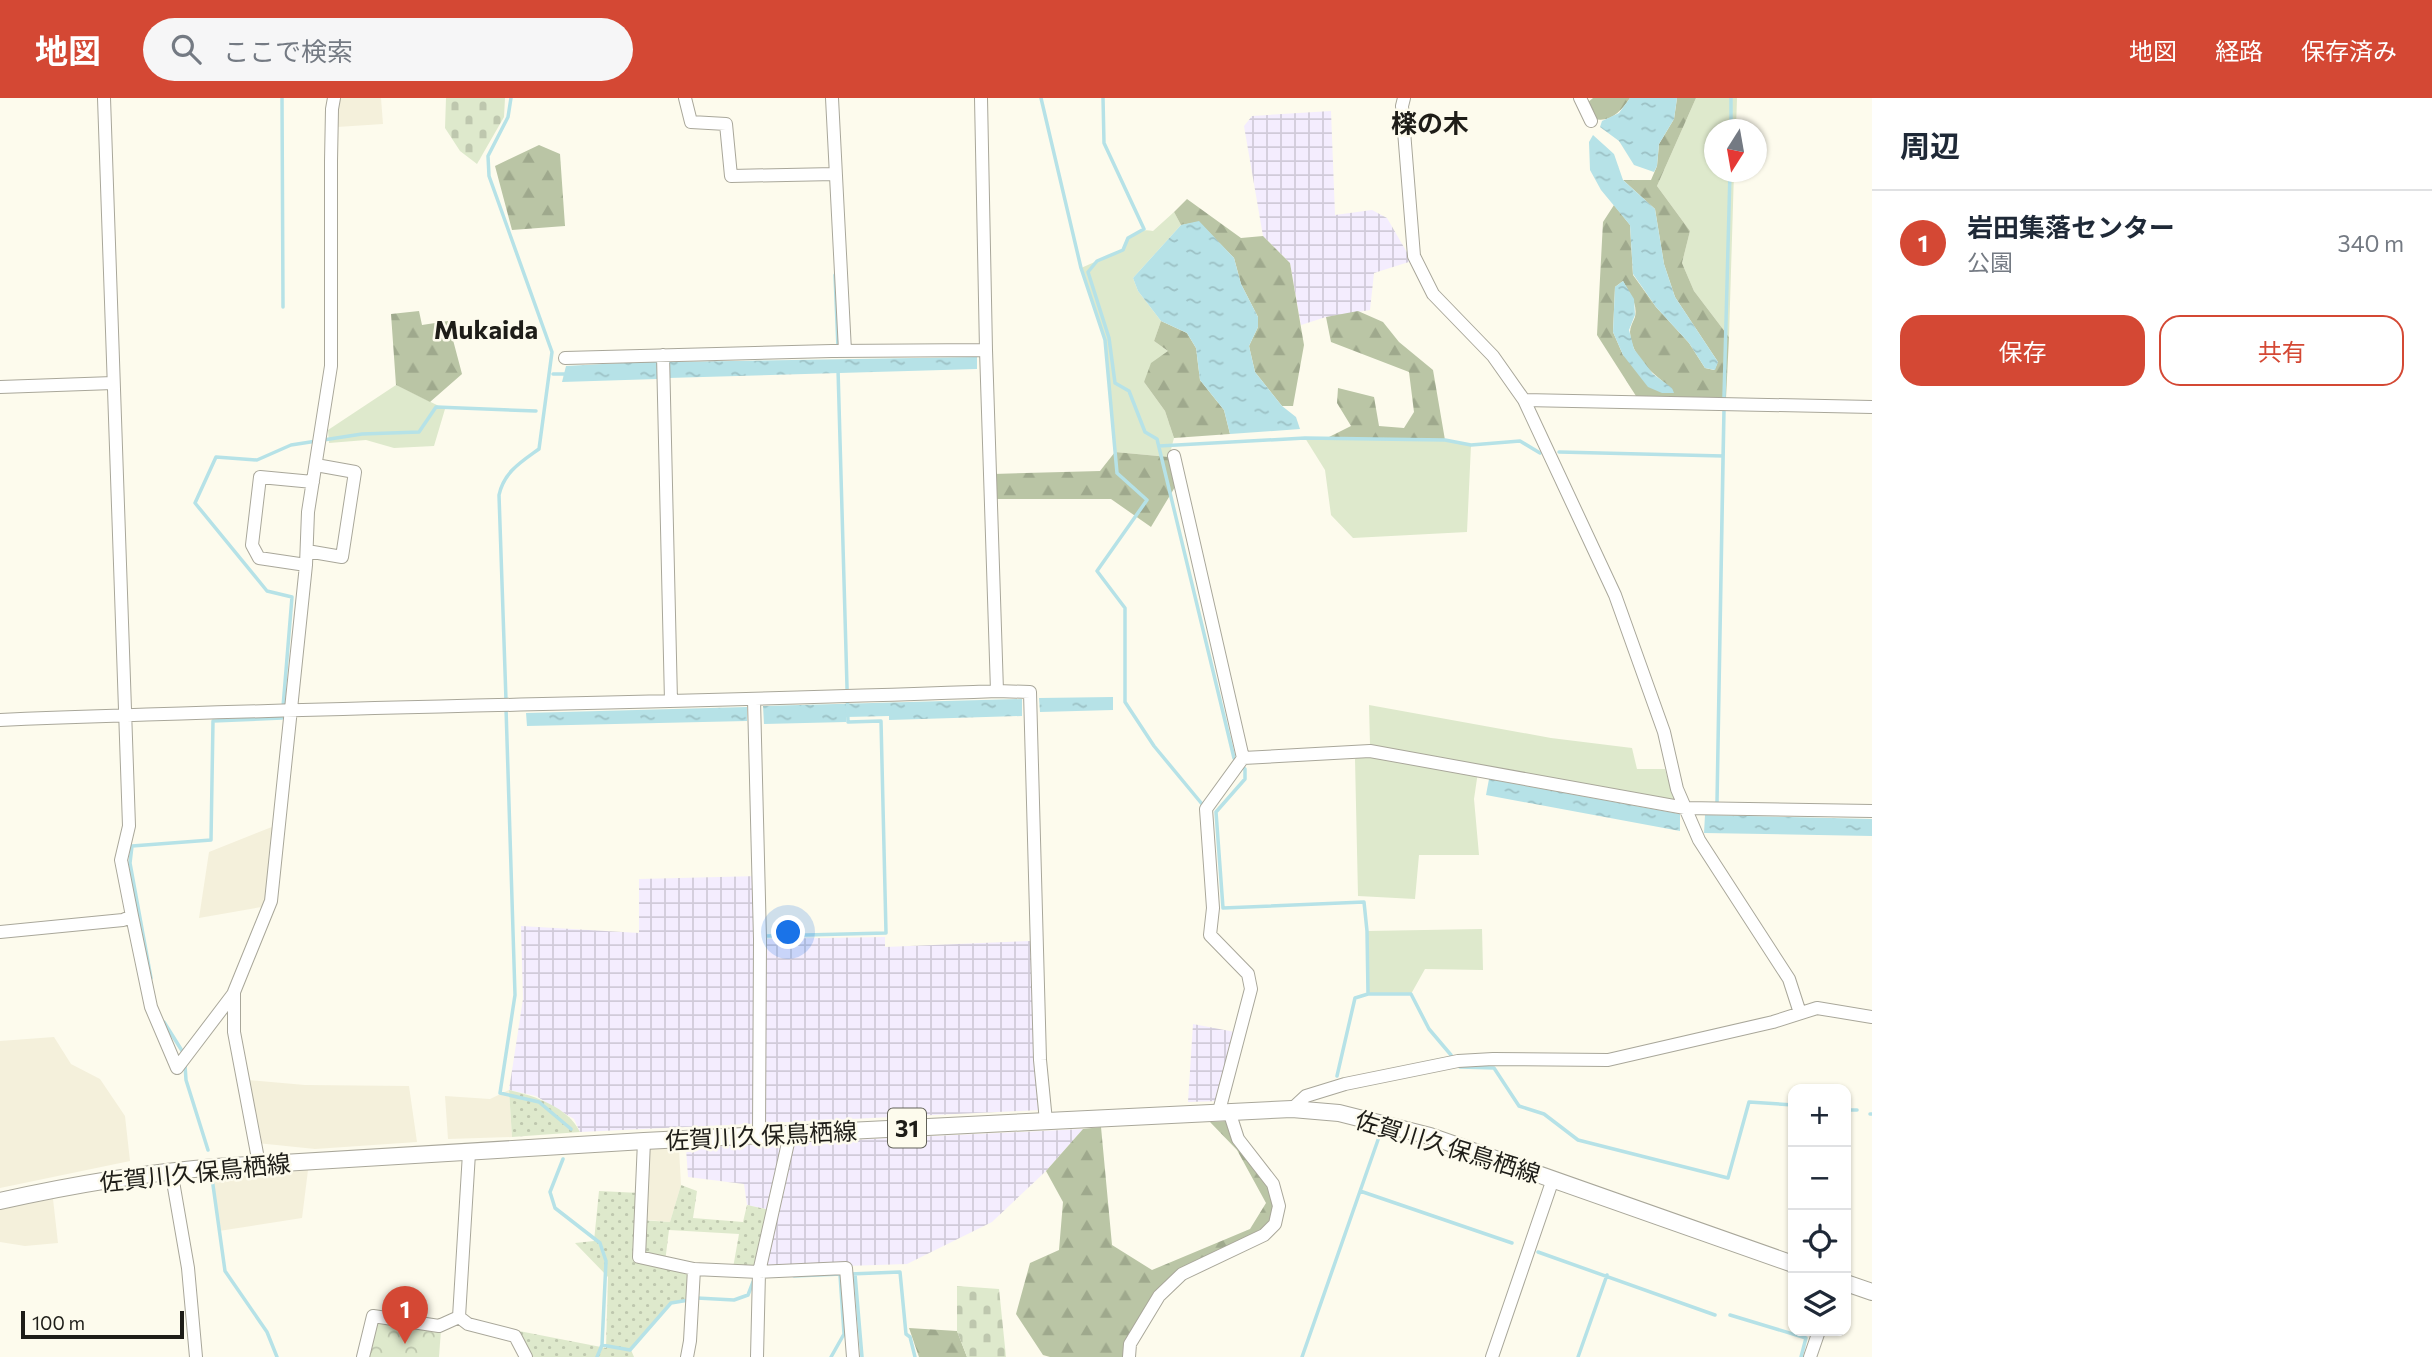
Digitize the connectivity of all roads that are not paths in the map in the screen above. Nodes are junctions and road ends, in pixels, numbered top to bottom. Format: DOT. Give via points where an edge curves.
graph roads {
  1 [pos="104,98"];
  2 [pos="334,98"];
  3 [pos="685,98"];
  4 [pos="832,98"];
  5 [pos="981,98"];
  6 [pos="1404,98"];
  7 [pos="1580,98"];
  8 [pos="1591,121"];
  9 [pos="829,174"];
  10 [pos="986,350"];
  11 [pos="839,351"];
  12 [pos="663,355"];
  13 [pos="565,358"];
  14 [pos="113,383"];
  15 [pos="0,387"];
  16 [pos="1524,400"];
  17 [pos="1872,407"];
  18 [pos="1174,456"];
  19 [pos="316,465"];
  20 [pos="313,482"];
  21 [pos="307,551"];
  22 [pos="306,565"];
  23 [pos="997,691"];
  24 [pos="754,700"];
  25 [pos="671,701"];
  26 [pos="284,710"];
  27 [pos="126,715"];
  28 [pos="0,720"];
  29 [pos="1240,763"];
  30 [pos="1872,811"];
  31 [pos="1689,818"];
  32 [pos="132,915"];
  33 [pos="0,932"];
  34 [pos="234,992"];
  35 [pos="1800,1013"];
  36 [pos="1872,1017"];
  37 [pos="1292,1109"];
  38 [pos="1224,1111"];
  39 [pos="1046,1121"];
  40 [pos="790,1133"];
  41 [pos="759,1135"];
  42 [pos="644,1141"];
  43 [pos="469,1153"];
  44 [pos="259,1164"];
  45 [pos="171,1170"];
  46 [pos="1553,1179"];
  47 [pos="0,1201"];
  48 [pos="1788,1262"];
  49 [pos="694,1269"];
  50 [pos="764,1272"];
  51 [pos="1851,1285"];
  52 [pos="1872,1292"];
  53 [pos="459,1317"];
  54 [pos="1817,1336"];
  55 [pos="197,1357"];
  56 [pos="363,1357"];
  57 [pos="526,1357"];
  58 [pos="687,1357"];
  59 [pos="757,1357"];
  60 [pos="853,1357"];
  61 [pos="1129,1357"];
  62 [pos="1492,1357"];
  63 [pos="1810,1357"];
  1 -- 14 [label="street"];
  2 -- 19 [label="street" via="331,366"];
  3 -- 9 [label="street" via="691,122 726,124 731,176"];
  4 -- 9 [label="street"];
  5 -- 10 [label="street"];
  6 -- 16 [label="street" via="1414,256 1433,294 1493,356"];
  7 -- 8 [label="street"];
  9 -- 11 [label="street"];
  10 -- 11 [label="street"];
  10 -- 23 [label="street"];
  11 -- 12 [label="street"];
  12 -- 13 [label="street"];
  12 -- 25 [label="street"];
  14 -- 15 [label="street"];
  14 -- 27 [label="street"];
  16 -- 17 [label="street"];
  16 -- 31 [label="street" via="1615,595"];
  18 -- 29 [label="street"];
  19 -- 20 [label="street"];
  19 -- 21 [label="street" via="355,471 342,557"];
  20 -- 21 [label="street"];
  20 -- 22 [label="street" via="260,477 252,545 259,558"];
  21 -- 22 [label="street"];
  22 -- 26 [label="street"];
  23 -- 24 [label="street"];
  23 -- 39 [label="street" via="1030,692 1040,1060"];
  24 -- 25 [label="street"];
  24 -- 41 [label="street"];
  25 -- 26 [label="street"];
  26 -- 27 [label="street"];
  26 -- 34 [label="street" via="271,901"];
  27 -- 28 [label="street"];
  27 -- 32 [label="street" via="129,827 121,860"];
  29 -- 31 [label="street" via="1370,751"];
  29 -- 38 [label="street" via="1206,809 1213,908 1210,935 1248,974 1251,989"];
  30 -- 31 [label="street"];
  31 -- 35 [label="street" via="1789,979"];
  32 -- 33 [label="street" via="124,920"];
  32 -- 34 [label="street" via="150,1007 177,1068"];
  34 -- 44 [label="street" via="234,1032"];
  35 -- 36 [label="street" via="1817,1008"];
  35 -- 37 [label="street" via="1608,1060 1458,1061 1345,1084 1306,1096"];
  37 -- 38 [label="main road, 佐賀川久保鳥栖線 / 31"];
  37 -- 46 [label="main road, 佐賀川久保鳥栖線 / 31" via="1339,1113 1419,1132"];
  38 -- 39 [label="main road, 佐賀川久保鳥栖線 / 31"];
  38 -- 61 [label="street" via="1238,1139 1273,1184 1279,1206 1276,1224 1264,1235 1182,1275 1159,1296 1130,1344"];
  39 -- 40 [label="main road, 佐賀川久保鳥栖線 / 31"];
  40 -- 41 [label="main road, 佐賀川久保鳥栖線 / 31"];
  40 -- 50 [label="street"];
  41 -- 42 [label="main road, 佐賀川久保鳥栖線 / 31"];
  42 -- 43 [label="main road, 佐賀川久保鳥栖線 / 31"];
  42 -- 49 [label="street" via="639,1257"];
  43 -- 44 [label="main road, 佐賀川久保鳥栖線 / 31"];
  43 -- 53 [label="street"];
  44 -- 45 [label="main road, 佐賀川久保鳥栖線 / 31"];
  45 -- 47 [label="main road, 佐賀川久保鳥栖線 / 31"];
  45 -- 55 [label="street"];
  46 -- 48 [label="main road, 佐賀川久保鳥栖線 / 31"];
  46 -- 62 [label="street"];
  49 -- 50 [label="street"];
  49 -- 58 [label="street"];
  50 -- 59 [label="street"];
  50 -- 60 [label="street" via="846,1273"];
  51 -- 52 [label="main road"];
  53 -- 56 [label="street" via="439,1326 373,1315"];
  53 -- 57 [label="street" via="468,1324 515,1336"];
  54 -- 63 [label="street"];
}
